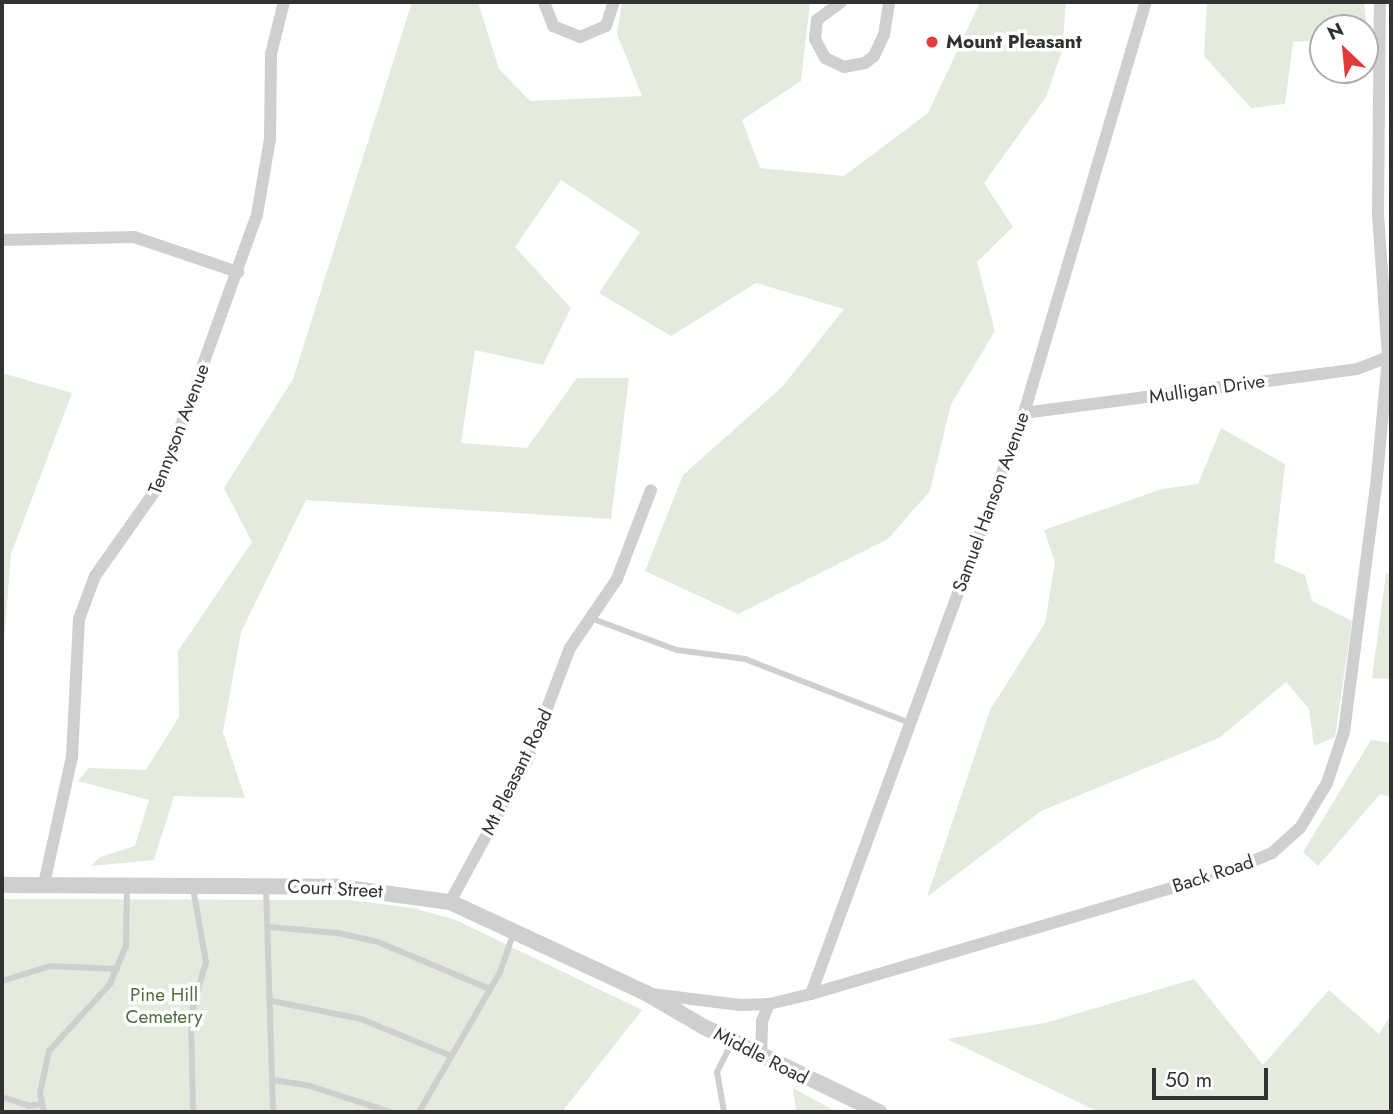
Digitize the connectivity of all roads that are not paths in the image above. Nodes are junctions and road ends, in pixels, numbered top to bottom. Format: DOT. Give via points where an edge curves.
graph roads {
  1 [pos="284,2"];
  2 [pos="544,2"];
  3 [pos="614,2"];
  4 [pos="841,2"];
  5 [pos="889,2"];
  6 [pos="1146,2"];
  7 [pos="1380,2"];
  8 [pos="2,240"];
  9 [pos="238,272"];
  10 [pos="1389,356"];
  11 [pos="1024,413"];
  12 [pos="651,490"];
  13 [pos="593,619"];
  14 [pos="910,723"];
  15 [pos="44,884"];
  16 [pos="2,885"];
  17 [pos="128,886"];
  18 [pos="193,886"];
  19 [pos="266,887"];
  20 [pos="450,902"];
  21 [pos="269,927"];
  22 [pos="514,931"];
  23 [pos="117,970"];
  24 [pos="2,981"];
  25 [pos="490,989"];
  26 [pos="646,993"];
  27 [pos="811,995"];
  28 [pos="272,1001"];
  29 [pos="769,1004"];
  30 [pos="733,1041"];
  31 [pos="452,1056"];
  32 [pos="761,1056"];
  33 [pos="273,1080"];
  34 [pos="2,1097"];
  35 [pos="42,1104"];
  36 [pos="44,1112"];
  37 [pos="193,1112"];
  38 [pos="273,1112"];
  39 [pos="390,1112"];
  40 [pos="419,1112"];
  41 [pos="724,1112"];
  42 [pos="879,1112"];
  1 -- 9 [label="street, Tennyson Avenue" via="271,54 268,163"];
  2 -- 3 [label="street" via="554,26 580,37 606,26"];
  4 -- 5 [label="street" via="817,20 815,39 825,58 844,67 865,63 874,55 884,35"];
  6 -- 11 [label="street, Samuel Hanson Avenue"];
  7 -- 10 [label="street, Back Road" via="1378,215"];
  8 -- 9 [label="street" via="134,237"];
  9 -- 15 [label="street, Tennyson Avenue" via="160,484 95,576 79,619 72,757"];
  10 -- 11 [label="street, Mulligan Drive" via="1357,369"];
  10 -- 27 [label="street, Back Road" via="1344,732 1327,783 1300,828 1272,853 1229,871"];
  11 -- 14 [label="street, Samuel Hanson Avenue"];
  12 -- 13 [label="street, Mt Pleasant Road" via="617,579"];
  13 -- 14 [label="lane" via="677,650 745,659"];
  13 -- 20 [label="street, Mt Pleasant Road" via="570,648 527,761"];
  14 -- 27 [label="street, Samuel Hanson Avenue"];
  15 -- 16 [label="street, Court Street"];
  15 -- 17 [label="street, Court Street"];
  17 -- 18 [label="street, Court Street"];
  17 -- 23 [label="lane" via="126,946"];
  18 -- 19 [label="street, Court Street"];
  18 -- 37 [label="lane" via="206,962 191,1014"];
  19 -- 20 [label="street, Court Street" via="378,890"];
  19 -- 21 [label="lane"];
  20 -- 22 [label="street, Court Street"];
  21 -- 25 [label="lane" via="379,942"];
  21 -- 28 [label="lane"];
  22 -- 25 [label="lane"];
  22 -- 26 [label="street, Court Street"];
  23 -- 24 [label="lane" via="50,966"];
  23 -- 35 [label="lane" via="101,996 49,1051"];
  25 -- 31 [label="lane"];
  26 -- 29 [label="street, Back Road"];
  26 -- 30 [label="street, Middle Road"];
  27 -- 29 [label="street, Back Road"];
  28 -- 31 [label="lane" via="361,1018"];
  28 -- 33 [label="lane"];
  29 -- 32 [label="street" via="762,1021"];
  30 -- 32 [label="street, Middle Road"];
  30 -- 41 [label="lane" via="717,1072"];
  31 -- 40 [label="lane"];
  32 -- 42 [label="street, Middle Road"];
  33 -- 38 [label="lane"];
  33 -- 39 [label="lane" via="310,1086"];
  34 -- 35 [label="lane" via="29,1106"];
  35 -- 36 [label="lane"];
}
